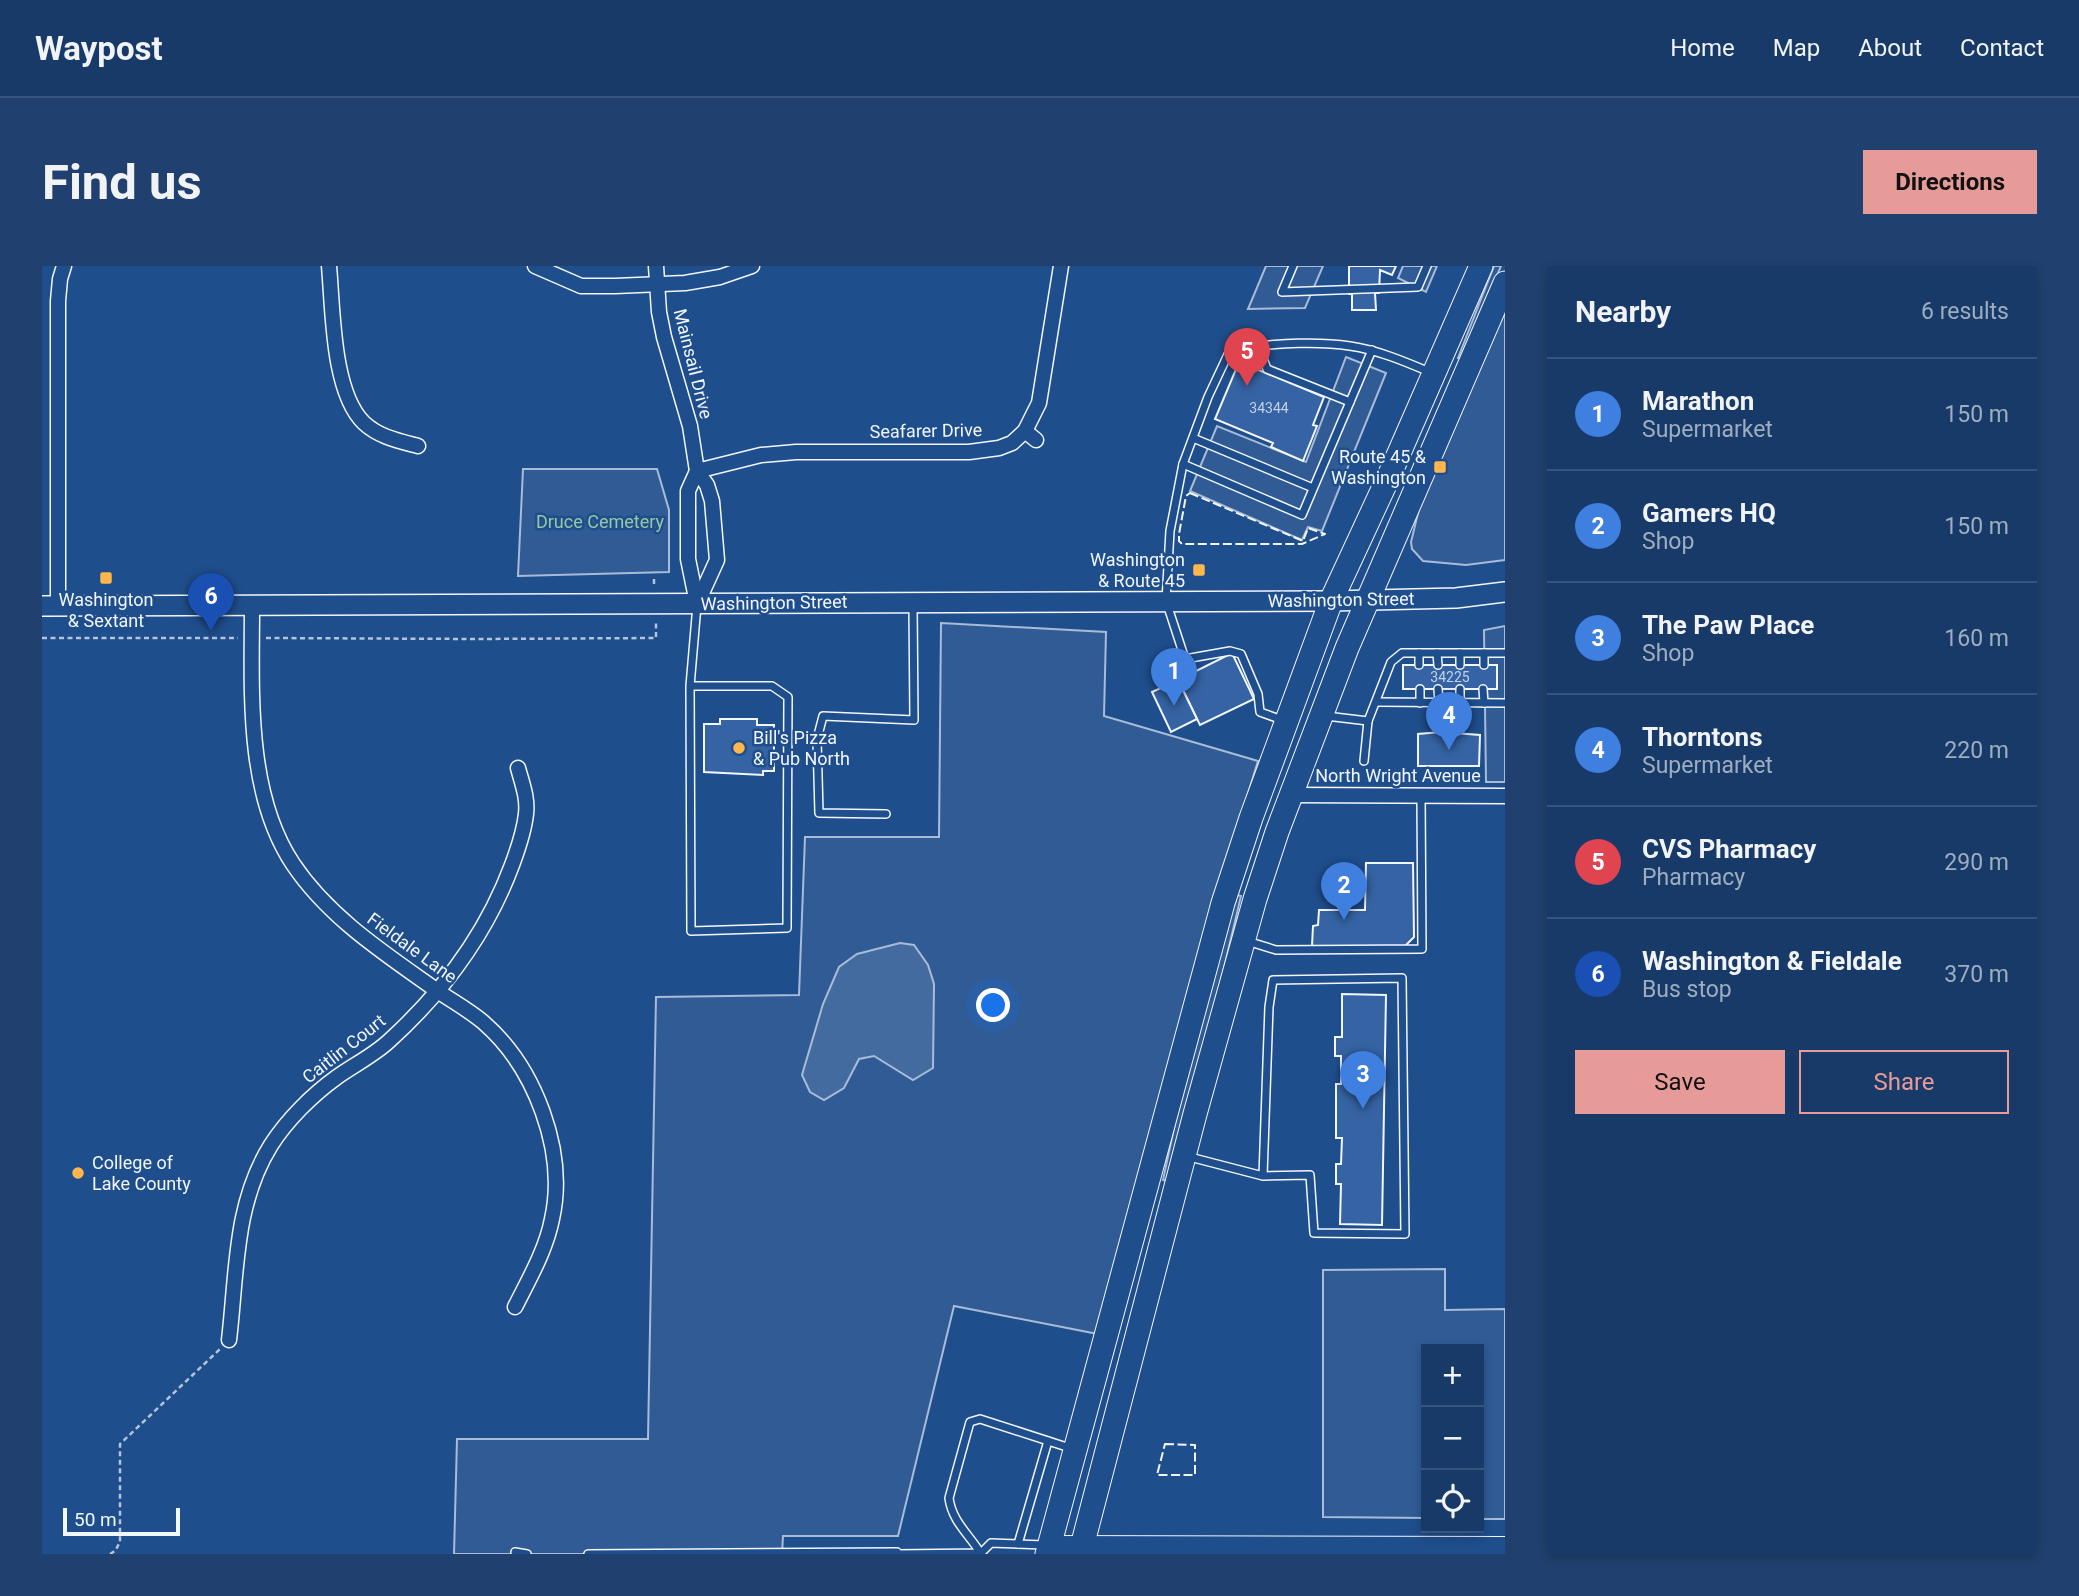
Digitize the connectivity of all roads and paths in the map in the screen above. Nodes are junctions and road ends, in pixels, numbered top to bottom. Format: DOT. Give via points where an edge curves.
graph roads {
  1 [pos="64,266"];
  2 [pos="329,266"];
  3 [pos="535,266"];
  4 [pos="656,266"];
  5 [pos="752,266"];
  6 [pos="1061,266"];
  7 [pos="1293,266"];
  8 [pos="1427,266"];
  9 [pos="1481,266"];
  10 [pos="1505,283"];
  11 [pos="656,285"];
  12 [pos="1258,345"];
  13 [pos="1372,350"];
  14 [pos="1433,374"];
  15 [pos="1350,402"];
  16 [pos="1193,438"];
  17 [pos="418,446"];
  18 [pos="1183,464"];
  19 [pos="697,471"];
  20 [pos="1313,488"];
  21 [pos="1505,592"];
  22 [pos="1367,600"];
  23 [pos="913,601"];
  24 [pos="1166,601"];
  25 [pos="1331,601"];
  26 [pos="697,604"];
  27 [pos="50,606"];
  28 [pos="252,606"];
  29 [pos="656,629"];
  30 [pos="42,638"];
  31 [pos="252,638"];
  32 [pos="1419,653"];
  33 [pos="1437,653"];
  34 [pos="1460,653"];
  35 [pos="1484,653"];
  36 [pos="1505,653"];
  37 [pos="1419,665"];
  38 [pos="1438,665"];
  39 [pos="1460,665"];
  40 [pos="1484,665"];
  41 [pos="690,686"];
  42 [pos="1420,690"];
  43 [pos="1438,690"];
  44 [pos="1460,690"];
  45 [pos="1483,690"];
  46 [pos="1377,702"];
  47 [pos="1420,703"];
  48 [pos="1438,703"];
  49 [pos="1460,703"];
  50 [pos="1484,704"];
  51 [pos="1505,704"];
  52 [pos="1320,715"];
  53 [pos="1286,721"];
  54 [pos="1368,721"];
  55 [pos="1364,761"];
  56 [pos="518,768"];
  57 [pos="1290,795"];
  58 [pos="1421,795"];
  59 [pos="1505,796"];
  60 [pos="886,814"];
  61 [pos="1244,940"];
  62 [pos="439,992"];
  63 [pos="1184,1156"];
  64 [pos="1264,1176"];
  65 [pos="515,1307"];
  66 [pos="229,1340"];
  67 [pos="1048,1441"];
  68 [pos="1074,1450"];
  69 [pos="1018,1544"];
  70 [pos="1505,1546"];
  71 [pos="1048,1549"];
  72 [pos="1082,1550"];
  73 [pos="1459,1550"];
  74 [pos="515,1552"];
  75 [pos="897,1553"];
  76 [pos="981,1553"];
  77 [pos="110,1554"];
  78 [pos="527,1554"];
  79 [pos="588,1554"];
  1 -- 27 [label="street" via="58,301"];
  2 -- 17 [label="street" via="340,373 349,403 366,425 388,438"];
  3 -- 11 [label="street" via="581,286"];
  4 -- 11 [label="street, Mainsail Drive"];
  5 -- 11 [label="street" via="705,280"];
  6 -- 19 [label="street, Seafarer Drive" via="1031,436 999,448 969,452 796,452 761,455"];
  7 -- 8 [label="lane" via="1282,292 1418,287"];
  9 -- 14 [label="main road"];
  10 -- 22 [label="main road"];
  11 -- 19 [label="street, Mainsail Drive"];
  12 -- 13 [label="lane" via="1348,345"];
  12 -- 15 [label="lane" via="1267,369"];
  12 -- 16 [label="lane" via="1231,348"];
  13 -- 14 [label="lane"];
  13 -- 15 [label="lane"];
  14 -- 25 [label="main road"];
  15 -- 20 [label="lane"];
  16 -- 18 [label="lane"];
  16 -- 20 [label="lane"];
  18 -- 20 [label="lane" via="1302,514"];
  18 -- 24 [label="lane" via="1170,531"];
  19 -- 26 [label="street, Mainsail Drive" via="688,491 688,559"];
  19 -- 26 [label="street, Mainsail Drive" via="712,501 717,560"];
  21 -- 22 [label="main road, Washington Street"];
  22 -- 25 [label="main road, Washington Street"];
  22 -- 52 [label="main road"];
  23 -- 24 [label="main road, Washington Street"];
  23 -- 26 [label="main road, Washington Street"];
  23 -- 60 [label="lane" via="915,720 823,716 817,739 819,813"];
  24 -- 25 [label="main road, Washington Street"];
  24 -- 53 [label="lane" via="1185,659 1230,651 1241,654 1258,694 1260,712"];
  25 -- 53 [label="main road"];
  26 -- 28 [label="main road, Washington Street"];
  26 -- 41 [label="lane"];
  27 -- 28 [label="main road, Washington Street"];
  28 -- 31 [label="street, Fieldale Lane"];
  29 -- 31 [label="path" via="656,638"];
  30 -- 31 [label="path"];
  31 -- 62 [label="street, Fieldale Lane" via="258,768 291,862 348,925"];
  32 -- 33 [label="lane"];
  32 -- 37 [label="lane"];
  32 -- 46 [label="lane" via="1402,653 1391,662"];
  33 -- 34 [label="lane"];
  33 -- 38 [label="lane"];
  34 -- 35 [label="lane"];
  34 -- 39 [label="lane"];
  35 -- 36 [label="lane"];
  35 -- 40 [label="lane"];
  41 -- 41 [label="lane" via="691,931 787,928 788,697 772,686"];
  42 -- 47 [label="lane"];
  43 -- 48 [label="lane"];
  44 -- 49 [label="lane"];
  45 -- 50 [label="lane"];
  46 -- 47 [label="lane"];
  46 -- 54 [label="lane"];
  47 -- 48 [label="lane"];
  48 -- 49 [label="lane"];
  49 -- 50 [label="lane"];
  50 -- 51 [label="lane"];
  52 -- 54 [label="lane"];
  52 -- 57 [label="main road"];
  53 -- 68 [label="main road" via="1223,903"];
  54 -- 55 [label="lane"];
  56 -- 62 [label="street, Caitlin Court" via="526,795 519,846 483,930"];
  57 -- 58 [label="street, North Wright Avenue"];
  57 -- 61 [label="main road"];
  58 -- 59 [label="street, North Wright Avenue"];
  58 -- 61 [label="lane" via="1422,950 1276,950"];
  61 -- 63 [label="main road"];
  62 -- 65 [label="street, Fieldale Lane" via="503,1043 519,1065 548,1129 555,1191 553,1219 543,1251"];
  62 -- 66 [label="street, Caitlin Court" via="387,1043 311,1099 271,1146 243,1210"];
  63 -- 64 [label="lane"];
  63 -- 72 [label="main road"];
  64 -- 64 [label="lane" via="1310,1175 1314,1233 1405,1234 1402,978 1273,980"];
  66 -- 77 [label="path" via="120,1444 120,1542"];
  67 -- 68 [label="lane"];
  67 -- 69 [label="lane"];
  67 -- 76 [label="lane" via="980,1419 970,1422 949,1492 953,1514"];
  68 -- 71 [label="main road"];
  69 -- 71 [label="lane"];
  69 -- 76 [label="lane" via="991,1543"];
  70 -- 73 [label="street"];
  71 -- 72 [label="street"];
  72 -- 73 [label="street"];
  74 -- 78 [label="lane"];
  75 -- 76 [label="lane"];
  75 -- 79 [label="lane"];
}
